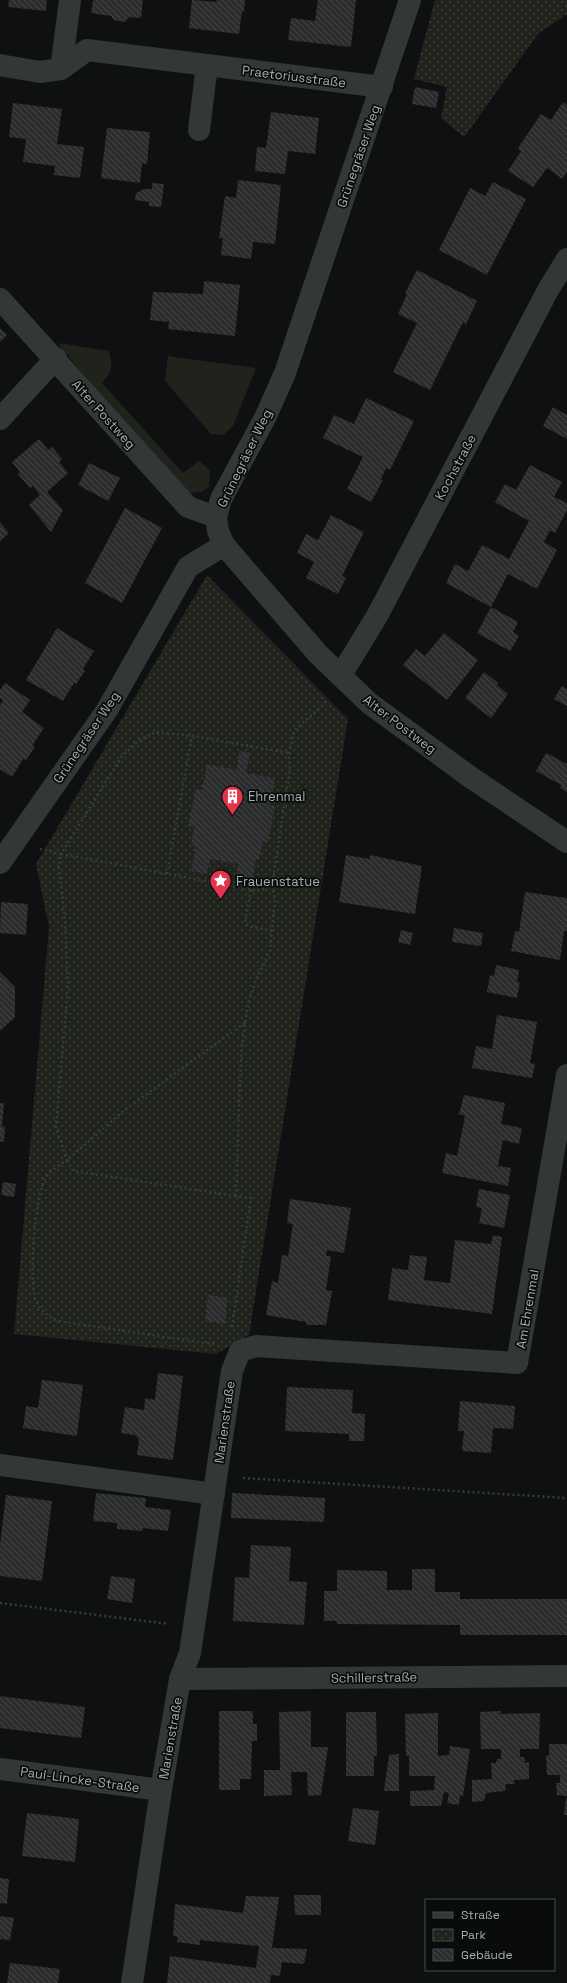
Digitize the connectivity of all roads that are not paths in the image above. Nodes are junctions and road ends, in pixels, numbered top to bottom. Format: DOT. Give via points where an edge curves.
graph roads {
  1 [pos="70,0"];
  2 [pos="410,0"];
  3 [pos="0,65"];
  4 [pos="207,65"];
  5 [pos="61,69"];
  6 [pos="382,88"];
  7 [pos="199,130"];
  8 [pos="567,259"];
  9 [pos="0,299"];
  10 [pos="56,358"];
  11 [pos="0,419"];
  12 [pos="216,517"];
  13 [pos="224,545"];
  14 [pos="341,675"];
  15 [pos="567,842"];
  16 [pos="0,863"];
  17 [pos="567,1075"];
  18 [pos="240,1352"];
  19 [pos="0,1465"];
  20 [pos="215,1485"];
  21 [pos="567,1676"];
  22 [pos="180,1679"];
  23 [pos="0,1769"];
  24 [pos="161,1790"];
  25 [pos="132,1983"];
  1 -- 5 [label="street"];
  2 -- 6 [label="street, Grünegräser Weg"];
  3 -- 5 [label="street, Praetoriusstraße" via="40,72"];
  4 -- 5 [label="street, Praetoriusstraße" via="87,50"];
  4 -- 6 [label="street, Praetoriusstraße"];
  4 -- 7 [label="street"];
  6 -- 12 [label="street, Grünegräser Weg" via="285,374 265,418 224,493"];
  8 -- 14 [label="street, Kochstraße" via="548,290 377,616"];
  9 -- 10 [label="street, Alter Postweg"];
  10 -- 11 [label="street"];
  10 -- 12 [label="street, Alter Postweg" via="91,401 188,507"];
  12 -- 13 [label="street, Grünegräser Weg"];
  13 -- 14 [label="street, Alter Postweg" via="318,654"];
  13 -- 16 [label="street, Grünegräser Weg" via="188,567 107,710"];
  14 -- 15 [label="street, Alter Postweg" via="369,703 473,779"];
  17 -- 18 [label="street, Am Ehrenmal" via="518,1362 256,1346"];
  18 -- 20 [label="street, Marienstraße" via="232,1372"];
  19 -- 20 [label="street"];
  20 -- 22 [label="street, Marienstraße" via="190,1653"];
  21 -- 22 [label="street, Schillerstraße"];
  22 -- 24 [label="street, Marienstraße"];
  23 -- 24 [label="street, Paul-Lincke-Straße"];
  24 -- 25 [label="street, Marienstraße"];
}
